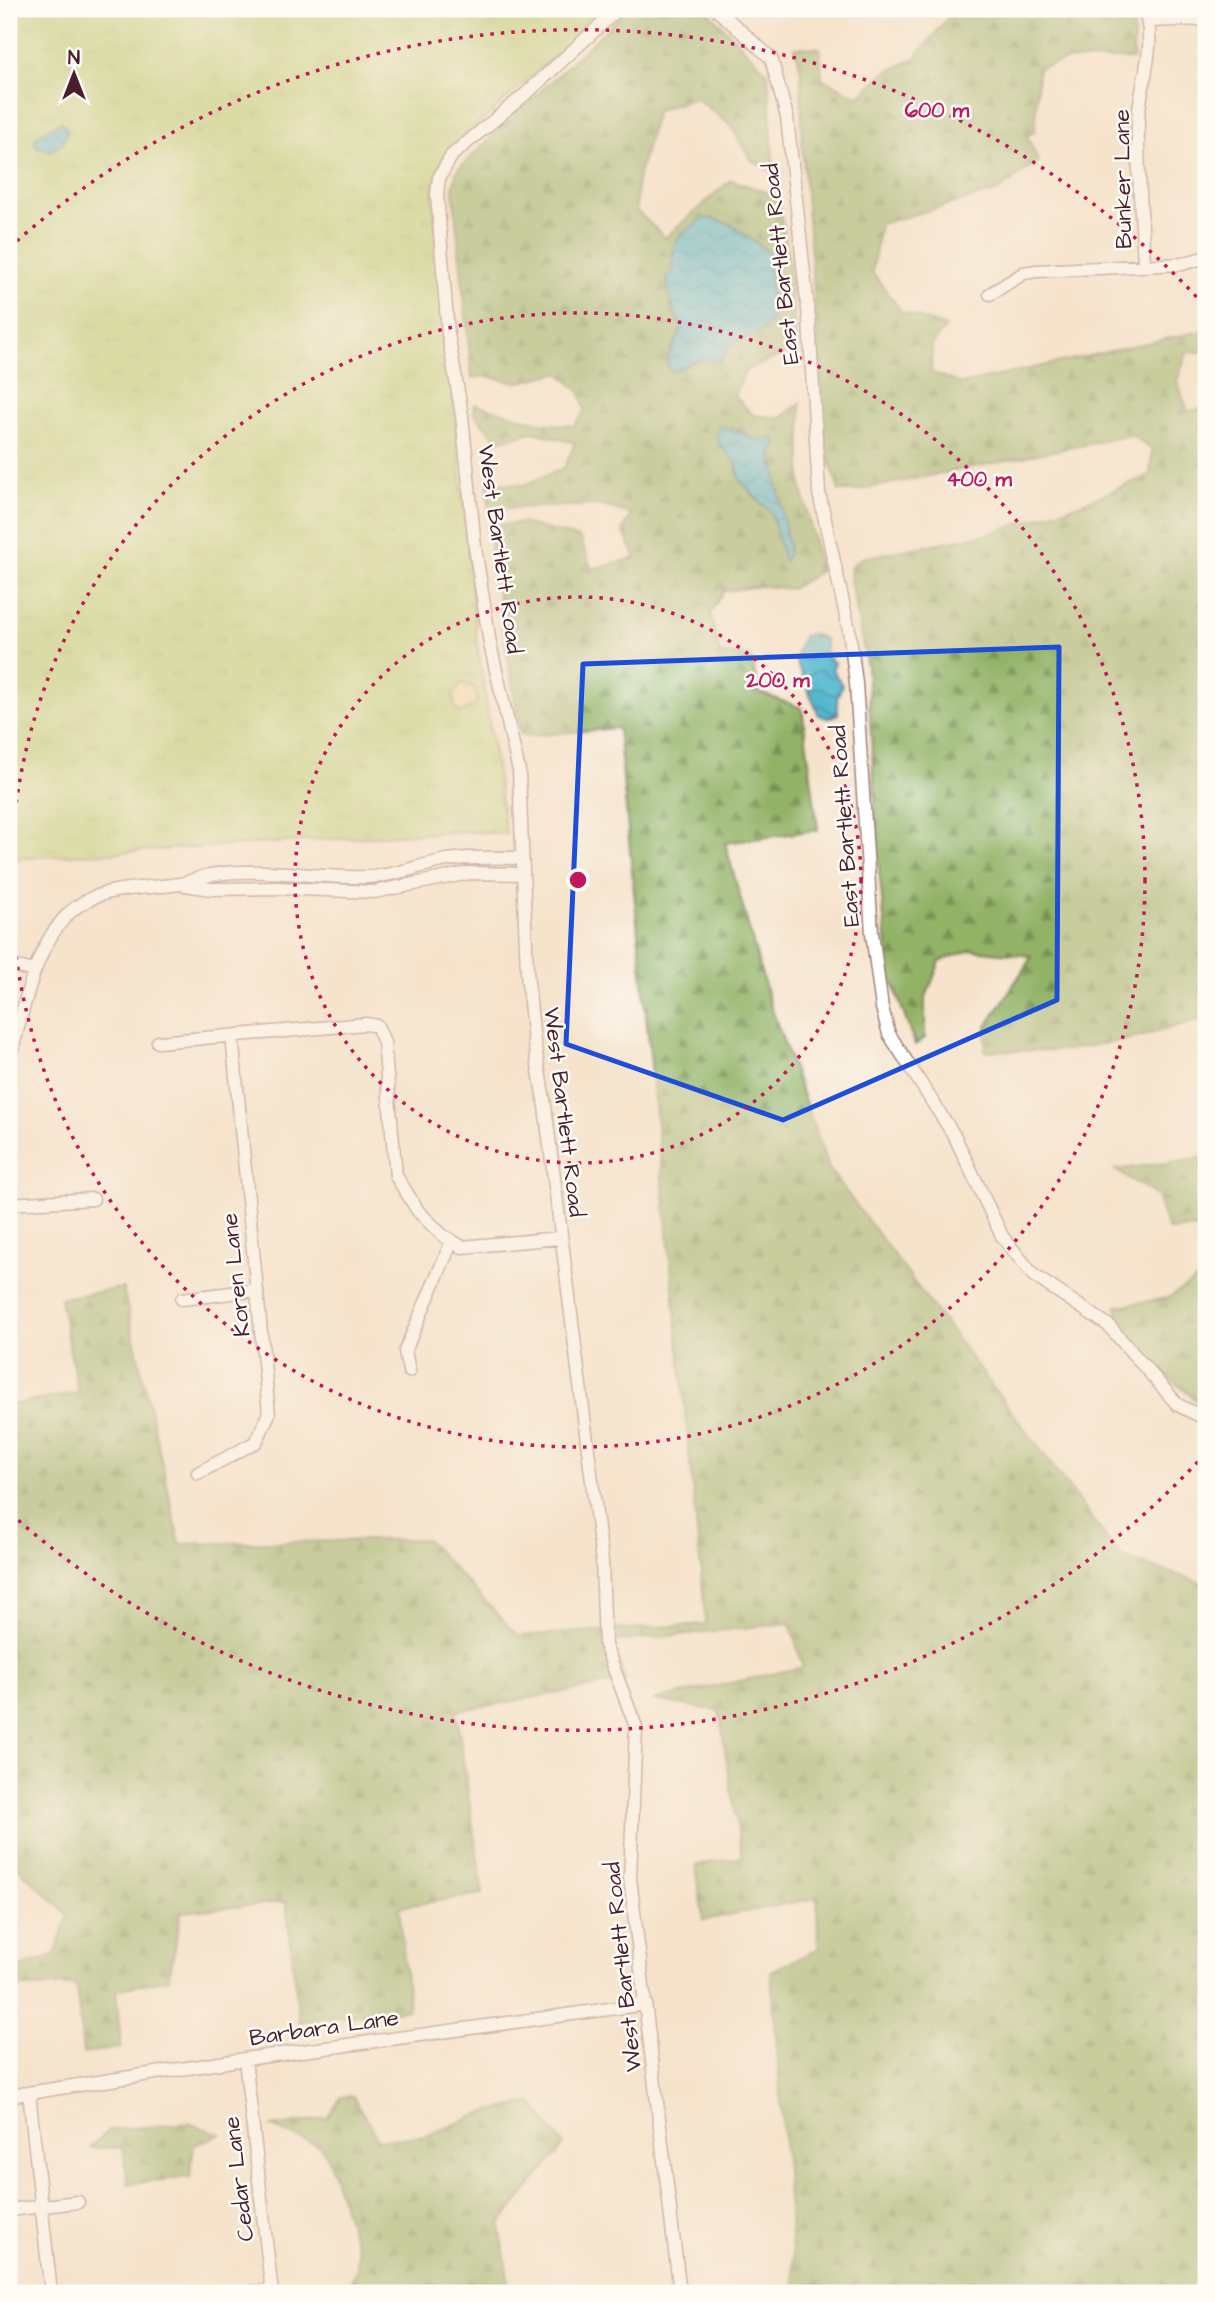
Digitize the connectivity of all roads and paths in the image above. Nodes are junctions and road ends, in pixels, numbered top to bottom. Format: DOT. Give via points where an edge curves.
graph roads {
  1 [pos="618,9"];
  2 [pos="716,9"];
  3 [pos="1144,9"];
  4 [pos="1206,19"];
  5 [pos="1149,22"];
  6 [pos="1206,257"];
  7 [pos="1144,266"];
  8 [pos="990,294"];
  9 [pos="470,858"];
  10 [pos="521,858"];
  11 [pos="469,873"];
  12 [pos="226,874"];
  13 [pos="522,874"];
  14 [pos="181,884"];
  15 [pos="226,889"];
  16 [pos="9,965"];
  17 [pos="34,971"];
  18 [pos="232,1035"];
  19 [pos="158,1042"];
  20 [pos="9,1059"];
  21 [pos="93,1199"];
  22 [pos="9,1204"];
  23 [pos="560,1238"];
  24 [pos="452,1241"];
  25 [pos="256,1290"];
  26 [pos="182,1298"];
  27 [pos="409,1371"];
  28 [pos="1206,1419"];
  29 [pos="198,1473"];
  30 [pos="646,2004"];
  31 [pos="245,2059"];
  32 [pos="29,2093"];
  33 [pos="9,2096"];
  34 [pos="78,2203"];
  35 [pos="40,2207"];
  36 [pos="9,2210"];
  37 [pos="272,2292"];
  38 [pos="51,2293"];
  39 [pos="243,2293"];
  40 [pos="680,2293"];
  1 -- 10 [label="street, West Bartlett Road" via="452,155 438,186 447,324 462,415 475,547 489,644 519,771"];
  2 -- 28 [label="street, East Bartlett Road" via="771,58 788,117 809,319 818,493 856,683 872,933 889,1034 955,1137 1002,1236 1033,1275 1108,1325 1178,1405"];
  3 -- 5 [label="street, Bunker Lane"];
  4 -- 5 [label="street"];
  5 -- 7 [label="street, Bunker Lane" via="1138,124"];
  6 -- 7 [label="street"];
  7 -- 8 [label="street" via="1036,271"];
  9 -- 10 [label="street"];
  9 -- 11 [label="street"];
  9 -- 12 [label="street" via="369,877"];
  10 -- 13 [label="street, West Bartlett Road"];
  11 -- 13 [label="street"];
  11 -- 15 [label="street" via="374,892"];
  12 -- 14 [label="street"];
  12 -- 15 [label="street"];
  13 -- 23 [label="street, West Bartlett Road" via="530,1004"];
  14 -- 15 [label="street"];
  14 -- 17 [label="street" via="124,888 77,906 58,925"];
  16 -- 17 [label="street"];
  17 -- 20 [label="street"];
  18 -- 19 [label="street"];
  18 -- 24 [label="street" via="377,1026 384,1042 396,1177 418,1211"];
  18 -- 25 [label="street, Koren Lane"];
  21 -- 22 [label="street"];
  23 -- 24 [label="street" via="462,1247"];
  23 -- 30 [label="street, West Bartlett Road" via="603,1561 605,1645 636,1727 629,1867"];
  24 -- 27 [label="street" via="405,1351"];
  25 -- 26 [label="street"];
  25 -- 29 [label="street, Koren Lane" via="267,1423 256,1442"];
  30 -- 31 [label="street, Barbara Lane"];
  30 -- 40 [label="street, West Bartlett Road"];
  31 -- 32 [label="street, Barbara Lane"];
  31 -- 37 [label="street, Cedar Lane"];
  32 -- 33 [label="street, Barbara Lane"];
  32 -- 35 [label="street"];
  34 -- 35 [label="street"];
  35 -- 36 [label="street"];
  35 -- 38 [label="street"];
  37 -- 39 [label="street"];
}
